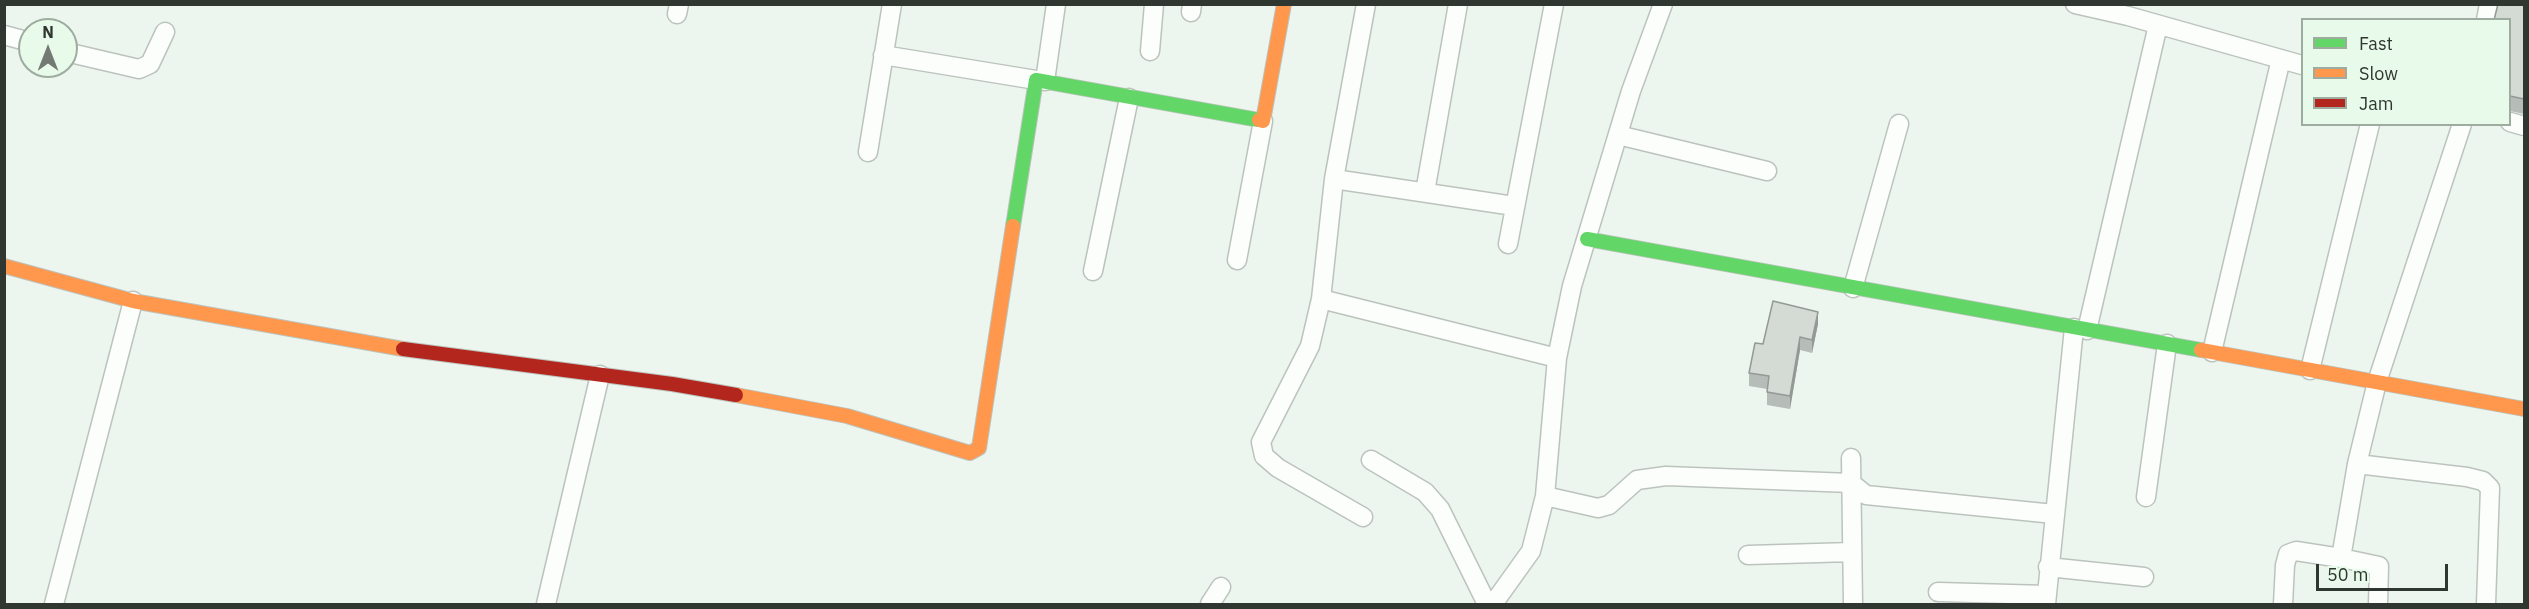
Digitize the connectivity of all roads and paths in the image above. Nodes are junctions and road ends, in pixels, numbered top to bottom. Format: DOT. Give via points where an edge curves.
graph roads {
  1 [pos="892,4"];
  2 [pos="1056,4"];
  3 [pos="1154,4"];
  4 [pos="1284,4"];
  5 [pos="1366,4"];
  6 [pos="1458,4"];
  7 [pos="1554,4"];
  8 [pos="1663,4"];
  9 [pos="2074,4"];
  10 [pos="2158,25"];
  11 [pos="165,32"];
  12 [pos="1150,51"];
  13 [pos="78,55"];
  14 [pos="884,55"];
  15 [pos="2281,59"];
  16 [pos="2301,65"];
  17 [pos="1040,80"];
  18 [pos="1129,98"];
  19 [pos="1263,122"];
  20 [pos="1899,124"];
  21 [pos="2370,126"];
  22 [pos="2461,126"];
  23 [pos="1618,135"];
  24 [pos="868,152"];
  25 [pos="1767,171"];
  26 [pos="1334,178"];
  27 [pos="1425,192"];
  28 [pos="1514,206"];
  29 [pos="1587,239"];
  30 [pos="1508,243"];
  31 [pos="1237,260"];
  32 [pos="4,266"];
  33 [pos="1093,271"];
  34 [pos="1854,288"];
  35 [pos="1321,299"];
  36 [pos="134,301"];
  37 [pos="2080,329"];
  38 [pos="2167,344"];
  39 [pos="2212,352"];
  40 [pos="1557,358"];
  41 [pos="2310,370"];
  42 [pos="600,375"];
  43 [pos="2377,382"];
  44 [pos="2524,409"];
  45 [pos="1851,458"];
  46 [pos="1371,460"];
  47 [pos="2356,464"];
  48 [pos="1851,483"];
  49 [pos="1545,496"];
  50 [pos="2146,497"];
  51 [pos="2054,514"];
  52 [pos="1363,517"];
  53 [pos="1852,552"];
  54 [pos="1748,555"];
  55 [pos="2341,558"];
  56 [pos="2048,567"];
  57 [pos="2144,577"];
  58 [pos="1221,587"];
  59 [pos="1938,592"];
  60 [pos="2046,600"];
  61 [pos="54,604"];
  62 [pos="546,604"];
  63 [pos="1210,604"];
  64 [pos="1487,604"];
  65 [pos="1493,604"];
  66 [pos="1852,604"];
  67 [pos="2283,604"];
  68 [pos="2378,604"];
  69 [pos="2486,604"];
  1 -- 14 [label="street"];
  2 -- 17 [label="street"];
  3 -- 12 [label="street"];
  4 -- 19 [label="street"];
  5 -- 26 [label="street"];
  6 -- 27 [label="street"];
  7 -- 28 [label="street"];
  8 -- 23 [label="street"];
  9 -- 10 [label="street"];
  10 -- 15 [label="street"];
  10 -- 37 [label="street"];
  11 -- 13 [label="street" via="150,64 139,69"];
  14 -- 17 [label="street"];
  14 -- 24 [label="street"];
  15 -- 16 [label="street"];
  15 -- 39 [label="street"];
  17 -- 18 [label="street"];
  17 -- 42 [label="street" via="980,448 975,452 791,404"];
  18 -- 19 [label="street"];
  18 -- 33 [label="street"];
  19 -- 31 [label="street"];
  20 -- 34 [label="street"];
  21 -- 41 [label="street"];
  22 -- 43 [label="street"];
  23 -- 25 [label="street"];
  23 -- 29 [label="street"];
  26 -- 27 [label="street"];
  26 -- 35 [label="street"];
  27 -- 28 [label="street"];
  28 -- 30 [label="street"];
  29 -- 34 [label="street"];
  29 -- 40 [label="street" via="1572,286"];
  32 -- 36 [label="street"];
  34 -- 37 [label="street"];
  35 -- 40 [label="street"];
  35 -- 52 [label="street" via="1310,346 1261,442 1264,456 1278,468"];
  36 -- 42 [label="street" via="432,354"];
  36 -- 61 [label="street"];
  37 -- 38 [label="street"];
  37 -- 51 [label="street"];
  38 -- 39 [label="street"];
  38 -- 50 [label="street"];
  39 -- 41 [label="street"];
  40 -- 49 [label="street"];
  41 -- 43 [label="street"];
  42 -- 62 [label="street"];
  43 -- 44 [label="street"];
  43 -- 47 [label="street"];
  45 -- 48 [label="street"];
  46 -- 64 [label="street" via="1425,492 1440,509"];
  47 -- 55 [label="street"];
  47 -- 69 [label="street" via="2467,477 2483,481 2490,488"];
  48 -- 49 [label="street" via="1666,476 1637,480 1610,505 1598,508"];
  48 -- 51 [label="street" via="1866,495"];
  48 -- 53 [label="street"];
  49 -- 65 [label="street" via="1531,551"];
  51 -- 56 [label="street"];
  53 -- 54 [label="street"];
  53 -- 66 [label="street"];
  55 -- 67 [label="street" via="2296,551 2288,554"];
  55 -- 68 [label="street" via="2379,566"];
  56 -- 57 [label="street"];
  56 -- 60 [label="street"];
  58 -- 63 [label="street"];
  59 -- 60 [label="street"];
}
